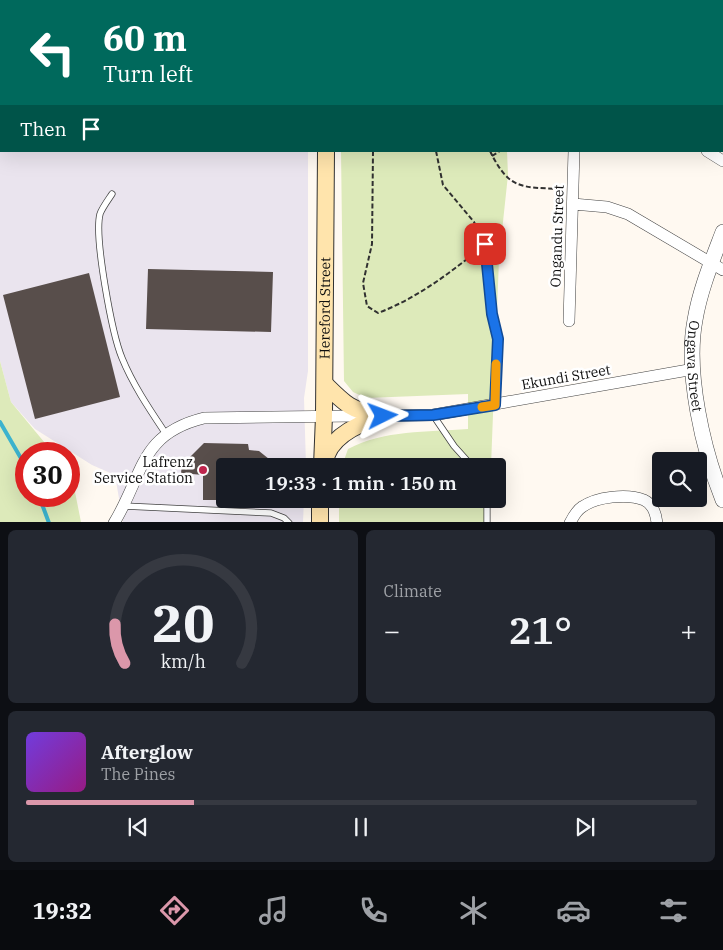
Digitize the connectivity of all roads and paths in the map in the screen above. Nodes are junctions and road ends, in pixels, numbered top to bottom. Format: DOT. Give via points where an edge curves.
graph roads {
  1 [pos="326,152"];
  2 [pos="373,152"];
  3 [pos="436,152"];
  4 [pos="490,152"];
  5 [pos="498,152"];
  6 [pos="574,152"];
  7 [pos="709,152"];
  8 [pos="492,156"];
  9 [pos="723,161"];
  10 [pos="573,190"];
  11 [pos="112,194"];
  12 [pos="573,204"];
  13 [pos="723,232"];
  14 [pos="485,244"];
  15 [pos="717,267"];
  16 [pos="569,321"];
  17 [pos="694,369"];
  18 [pos="325,384"];
  19 [pos="495,405"];
  20 [pos="433,415"];
  21 [pos="324,416"];
  22 [pos="383,416"];
  23 [pos="166,434"];
  24 [pos="323,458"];
  25 [pos="325,458"];
  26 [pos="465,458"];
  27 [pos="723,500"];
  28 [pos="124,506"];
  29 [pos="320,508"];
  30 [pos="487,508"];
  31 [pos="114,522"];
  32 [pos="289,522"];
  33 [pos="320,522"];
  34 [pos="487,522"];
  35 [pos="570,522"];
  36 [pos="657,522"];
  1 -- 18 [label="main road, Hereford Street"];
  2 -- 14 [label="path" via="372,244 363,283 367,306 378,313 400,304 447,275"];
  3 -- 14 [label="path" via="443,184 474,222"];
  4 -- 8 [label="path"];
  5 -- 8 [label="path"];
  6 -- 10 [label="street, Ongandu Street"];
  7 -- 9 [label="street"];
  8 -- 10 [label="path" via="499,171 519,187"];
  10 -- 12 [label="street, Ongandu Street"];
  11 -- 23 [label="lane" via="100,214 99,235 114,334 137,391"];
  12 -- 15 [label="street" via="607,207 628,214"];
  12 -- 16 [label="street, Ongandu Street"];
  13 -- 15 [label="street, Ongava Street"];
  14 -- 19 [label="lane" via="492,314 498,339"];
  15 -- 17 [label="street, Ongava Street" via="695,321"];
  17 -- 19 [label="street, Ekundi Street"];
  17 -- 27 [label="street, Ongava Street" via="704,442"];
  18 -- 21 [label="main road, Hereford Street"];
  18 -- 22 [label="main road" via="345,405"];
  19 -- 20 [label="street, Ekundi Street"];
  20 -- 22 [label="street, Ekundi Street"];
  20 -- 26 [label="lane"];
  21 -- 22 [label="street, Ekundi Street"];
  21 -- 23 [label="street, Ekundi Street" via="204,418 188,422"];
  21 -- 24 [label="main road, Hereford Street"];
  22 -- 25 [label="main road" via="362,422 344,434"];
  23 -- 28 [label="street, Ekundi Street" via="156,442 140,467"];
  28 -- 31 [label="street, Ekundi Street"];
  28 -- 32 [label="lane" via="271,514"];
  29 -- 33 [label="main road"];
  30 -- 34 [label="lane"];
  35 -- 36 [label="street" via="581,507 596,501 629,497 645,500 656,513"];
}
